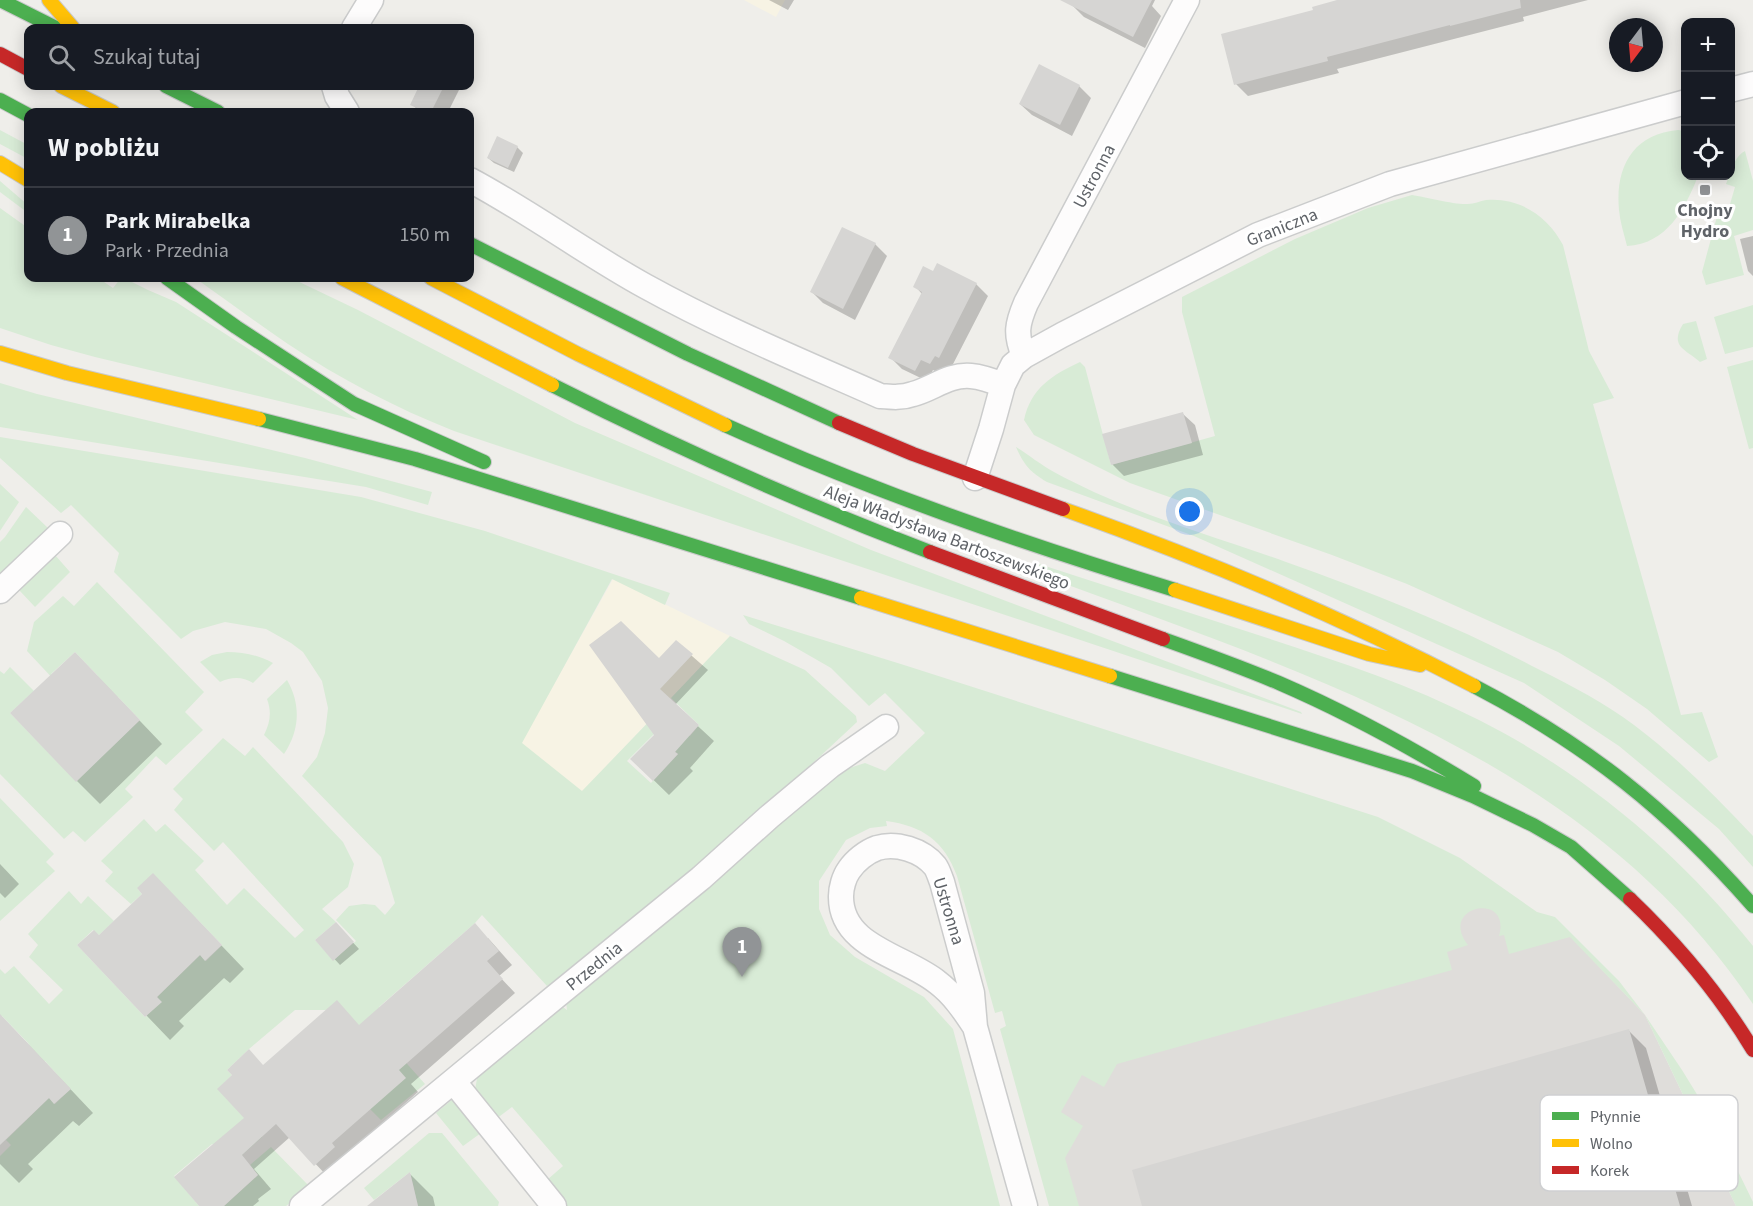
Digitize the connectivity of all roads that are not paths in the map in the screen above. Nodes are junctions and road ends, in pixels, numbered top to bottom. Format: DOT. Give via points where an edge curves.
graph roads {
  1 [pos="0,0"];
  2 [pos="49,0"];
  3 [pos="371,0"];
  4 [pos="1186,0"];
  5 [pos="48,24"];
  6 [pos="70,24"];
  7 [pos="356,24"];
  8 [pos="0,54"];
  9 [pos="24,67"];
  10 [pos="1753,84"];
  11 [pos="1735,89"];
  12 [pos="69,90"];
  13 [pos="174,90"];
  14 [pos="336,90"];
  15 [pos="0,100"];
  16 [pos="1681,103"];
  17 [pos="105,108"];
  18 [pos="210,108"];
  19 [pos="344,108"];
  20 [pos="24,113"];
  21 [pos="0,163"];
  22 [pos="24,178"];
  23 [pos="474,182"];
  24 [pos="474,246"];
  25 [pos="174,282"];
  26 [pos="350,282"];
  27 [pos="438,282"];
  28 [pos="0,353"];
  29 [pos="1024,356"];
  30 [pos="1003,385"];
  31 [pos="502,470"];
  32 [pos="975,478"];
  33 [pos="522,479"];
  34 [pos="617,521"];
  35 [pos="60,534"];
  36 [pos="0,591"];
  37 [pos="1443,669"];
  38 [pos="886,727"];
  39 [pos="1538,827"];
  40 [pos="1753,906"];
  41 [pos="975,1027"];
  42 [pos="1753,1050"];
  43 [pos="454,1082"];
  44 [pos="302,1206"];
  45 [pos="554,1206"];
  46 [pos="1025,1206"];
  1 -- 5 [label="main road"];
  2 -- 6 [label="main road"];
  3 -- 7 [label="street"];
  4 -- 29 [label="street, Ustronna" via="1026,303 1017,328"];
  8 -- 9 [label="main road"];
  10 -- 11 [label="street"];
  12 -- 17 [label="main road"];
  13 -- 18 [label="main road"];
  14 -- 19 [label="street"];
  15 -- 20 [label="main road"];
  16 -- 29 [label="street, Graniczna" via="1390,184 1258,235"];
  21 -- 22 [label="main road"];
  23 -- 30 [label="street" via="681,306 880,396 914,394 940,382 970,376"];
  24 -- 32 [label="main road, Aleja Władysława Bartoszewskiego" via="625,325 744,381"];
  25 -- 31 [label="main road" via="354,404"];
  26 -- 39 [label="main road, Aleja Władysława Bartoszewskiego" via="547,384 716,463 883,534 1279,683 1404,744"];
  27 -- 37 [label="main road, Aleja Władysława Bartoszewskiego" via="680,404 892,495 1369,654"];
  28 -- 34 [label="main road" via="415,459"];
  29 -- 30 [label="street, Graniczna" via="1013,365"];
  30 -- 32 [label="street, Graniczna"];
  32 -- 37 [label="main road, Aleja Władysława Bartoszewskiego" via="1176,550"];
  33 -- 34 [label="main road"];
  34 -- 39 [label="main road, Aleja Władysława Bartoszewskiego" via="1412,771"];
  35 -- 36 [label="street"];
  37 -- 40 [label="main road, Aleja Władysława Bartoszewskiego" via="1533,717 1606,766 1683,830"];
  38 -- 43 [label="street, Przednia" via="830,766 702,879"];
  39 -- 42 [label="main road, Aleja Władysława Bartoszewskiego" via="1574,849 1634,901 1703,980"];
  41 -- 41 [label="street, Ustronna" via="972,993 935,866 920,854 898,846 877,848 860,858 847,872 841,891 847,924 865,941 938,982"];
  41 -- 46 [label="street, Ustronna"];
  43 -- 44 [label="street, Przednia"];
  43 -- 45 [label="street"];
}
